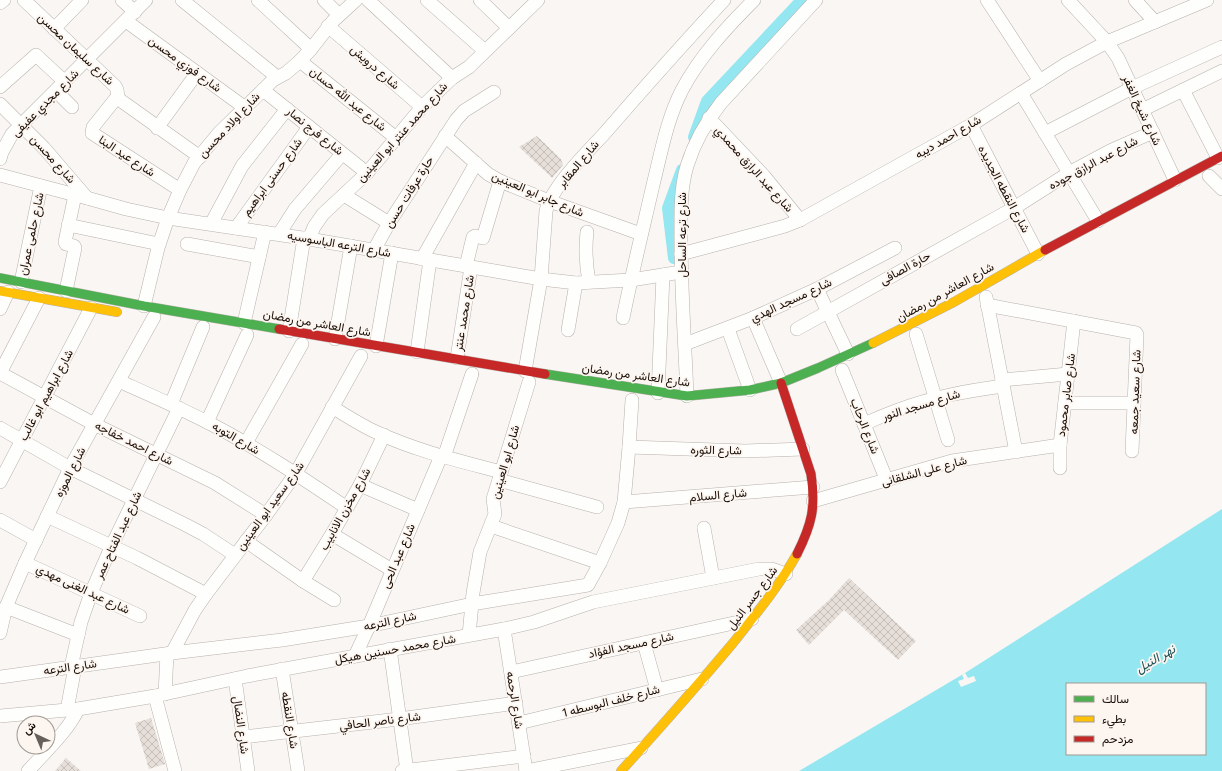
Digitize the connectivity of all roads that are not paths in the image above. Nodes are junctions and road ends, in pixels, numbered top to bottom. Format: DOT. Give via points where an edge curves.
graph roads {
  1 [pos="4,0"];
  2 [pos="24,0"];
  3 [pos="82,0"];
  4 [pos="122,0"];
  5 [pos="146,0"];
  6 [pos="182,0"];
  7 [pos="258,0"];
  8 [pos="324,0"];
  9 [pos="356,0"];
  10 [pos="368,0"];
  11 [pos="427,0"];
  12 [pos="480,0"];
  13 [pos="724,0"];
  14 [pos="754,0"];
  15 [pos="816,0"];
  16 [pos="988,0"];
  17 [pos="1068,0"];
  18 [pos="1135,0"];
  19 [pos="535,1"];
  20 [pos="1203,1"];
  21 [pos="0,3"];
  22 [pos="339,15"];
  23 [pos="131,16"];
  24 [pos="1155,22"];
  25 [pos="328,26"];
  26 [pos="509,28"];
  27 [pos="54,29"];
  28 [pos="1107,42"];
  29 [pos="1222,47"];
  30 [pos="311,49"];
  31 [pos="485,51"];
  32 [pos="87,61"];
  33 [pos="300,61"];
  34 [pos="1222,71"];
  35 [pos="197,73"];
  36 [pos="277,77"];
  37 [pos="452,78"];
  38 [pos="1040,81"];
  39 [pos="60,86"];
  40 [pos="0,87"];
  41 [pos="1132,88"];
  42 [pos="262,90"];
  43 [pos="1183,90"];
  44 [pos="494,92"];
  45 [pos="1021,93"];
  46 [pos="117,97"];
  47 [pos="0,104"];
  48 [pos="72,107"];
  49 [pos="244,107"];
  50 [pos="422,107"];
  51 [pos="287,109"];
  52 [pos="1142,110"];
  53 [pos="708,118"];
  54 [pos="21,124"];
  55 [pos="971,125"];
  56 [pos="309,127"];
  57 [pos="157,128"];
  58 [pos="1153,132"];
  59 [pos="1045,133"];
  60 [pos="445,136"];
  61 [pos="396,138"];
  62 [pos="342,154"];
  63 [pos="200,157"];
  64 [pos="1220,157"];
  65 [pos="0,159"];
  66 [pos="476,163"];
  67 [pos="367,173"];
  68 [pos="1069,173"];
  69 [pos="0,175"];
  70 [pos="1209,176"];
  71 [pos="1175,180"];
  72 [pos="500,181"];
  73 [pos="41,186"];
  74 [pos="1222,189"];
  75 [pos="180,190"];
  76 [pos="344,195"];
  77 [pos="81,196"];
  78 [pos="549,202"];
  79 [pos="1014,208"];
  80 [pos="168,218"];
  81 [pos="800,220"];
  82 [pos="1098,221"];
  83 [pos="389,223"];
  84 [pos="211,224"];
  85 [pos="68,225"];
  86 [pos="236,228"];
  87 [pos="265,232"];
  88 [pos="587,232"];
  89 [pos="280,234"];
  90 [pos="642,234"];
  91 [pos="306,239"];
  92 [pos="159,244"];
  93 [pos="187,244"];
  94 [pos="351,246"];
  95 [pos="894,248"];
  96 [pos="374,250"];
  97 [pos="392,253"];
  98 [pos="681,254"];
  99 [pos="1038,254"];
  100 [pos="259,256"];
  101 [pos="426,259"];
  102 [pos="469,267"];
  103 [pos="681,272"];
  104 [pos="663,274"];
  105 [pos="0,278"];
  106 [pos="541,280"];
  107 [pos="630,280"];
  108 [pos="21,282"];
  109 [pos="582,283"];
  110 [pos="817,289"];
  111 [pos="66,290"];
  112 [pos="4,292"];
  113 [pos="39,298"];
  114 [pos="0,308"];
  115 [pos="91,308"];
  116 [pos="828,312"];
  117 [pos="123,313"];
  118 [pos="151,314"];
  119 [pos="623,318"];
  120 [pos="753,318"];
  121 [pos="1074,321"];
  122 [pos="203,327"];
  123 [pos="728,329"];
  124 [pos="797,329"];
  125 [pos="568,330"];
  126 [pos="246,332"];
  127 [pos="916,333"];
  128 [pos="335,339"];
  129 [pos="299,341"];
  130 [pos="685,344"];
  131 [pos="376,346"];
  132 [pos="417,352"];
  133 [pos="361,355"];
  134 [pos="457,358"];
  135 [pos="844,366"];
  136 [pos="0,373"];
  137 [pos="472,373"];
  138 [pos="1068,374"];
  139 [pos="528,379"];
  140 [pos="119,381"];
  141 [pos="1003,383"];
  142 [pos="750,390"];
  143 [pos="784,391"];
  144 [pos="658,393"];
  145 [pos="687,396"];
  146 [pos="45,397"];
  147 [pos="935,398"];
  148 [pos="632,400"];
  149 [pos="1065,403"];
  150 [pos="1134,403"];
  151 [pos="175,406"];
  152 [pos="332,407"];
  153 [pos="207,422"];
  154 [pos="94,424"];
  155 [pos="864,424"];
  156 [pos="0,428"];
  157 [pos="384,436"];
  158 [pos="22,440"];
  159 [pos="948,440"];
  160 [pos="246,444"];
  161 [pos="1060,445"];
  162 [pos="630,447"];
  163 [pos="803,449"];
  164 [pos="1132,451"];
  165 [pos="1016,452"];
  166 [pos="156,455"];
  167 [pos="442,456"];
  168 [pos="70,468"];
  169 [pos="1060,468"];
  170 [pos="296,473"];
  171 [pos="500,476"];
  172 [pos="887,481"];
  173 [pos="0,482"];
  174 [pos="360,485"];
  175 [pos="813,487"];
  176 [pos="135,500"];
  177 [pos="813,501"];
  178 [pos="624,502"];
  179 [pos="597,507"];
  180 [pos="347,508"];
  181 [pos="418,510"];
  182 [pos="266,515"];
  183 [pos="47,516"];
  184 [pos="0,520"];
  185 [pos="491,526"];
  186 [pos="704,528"];
  187 [pos="332,534"];
  188 [pos="36,540"];
  189 [pos="246,541"];
  190 [pos="112,545"];
  191 [pos="235,555"];
  192 [pos="25,563"];
  193 [pos="600,563"];
  194 [pos="392,570"];
  195 [pos="786,574"];
  196 [pos="713,578"];
  197 [pos="303,581"];
  198 [pos="91,593"];
  199 [pos="206,594"];
  200 [pos="334,600"];
  201 [pos="472,604"];
  202 [pos="6,607"];
  203 [pos="140,616"];
  204 [pos="752,619"];
  205 [pos="369,626"];
  206 [pos="504,629"];
  207 [pos="0,633"];
  208 [pos="78,635"];
  209 [pos="469,635"];
  210 [pos="644,643"];
  211 [pos="390,649"];
  212 [pos="169,654"];
  213 [pos="355,656"];
  214 [pos="73,667"];
  215 [pos="282,669"];
  216 [pos="511,672"];
  217 [pos="0,677"];
  218 [pos="702,678"];
  219 [pos="235,679"];
  220 [pos="656,690"];
  221 [pos="160,695"];
  222 [pos="516,703"];
  223 [pos="73,709"];
  224 [pos="3,719"];
  225 [pos="399,719"];
  226 [pos="519,723"];
  227 [pos="292,732"];
  228 [pos="243,737"];
  229 [pos="641,748"];
  230 [pos="524,756"];
  231 [pos="28,771"];
  232 [pos="175,771"];
  233 [pos="248,771"];
  234 [pos="298,771"];
  235 [pos="402,771"];
  236 [pos="407,771"];
  237 [pos="526,771"];
  238 [pos="621,771"];
  1 -- 21 [label="street"];
  2 -- 27 [label="street, شارع سليمان محسن"];
  3 -- 27 [label="street"];
  4 -- 23 [label="street, شارع فوزي محسن"];
  5 -- 23 [label="street, شارع مجدي عفيفى"];
  6 -- 36 [label="street"];
  7 -- 30 [label="street"];
  8 -- 22 [label="street"];
  9 -- 22 [label="street, شارع اولاد محسن"];
  10 -- 37 [label="street"];
  11 -- 31 [label="street"];
  12 -- 26 [label="street"];
  13 -- 78 [label="street, شارع المقابر" via="572,169"];
  14 -- 90 [label="street" via="719,36 683,89 667,128"];
  15 -- 53 [label="street, شارع ترعه الساحل"];
  16 -- 38 [label="street"];
  17 -- 28 [label="street, شارع شيخ الغفر"];
  18 -- 24 [label="street"];
  19 -- 26 [label="street, شارع محمد عنتر ابو العينين"];
  20 -- 24 [label="street, شارع احمد ديبه"];
  22 -- 25 [label="street, شارع اولاد محسن"];
  23 -- 32 [label="street, شارع مجدي عفيفى"];
  23 -- 35 [label="street, شارع فوزي محسن"];
  24 -- 28 [label="street, شارع احمد ديبه"];
  25 -- 30 [label="street, شارع اولاد محسن"];
  25 -- 50 [label="street, شارع درويش"];
  26 -- 31 [label="street, شارع محمد عنتر ابو العينين"];
  27 -- 32 [label="street, شارع سليمان محسن"];
  28 -- 38 [label="street, شارع احمد ديبه"];
  28 -- 41 [label="street, شارع شيخ الغفر" via="1118,58"];
  29 -- 41 [label="street"];
  30 -- 33 [label="street, شارع اولاد محسن"];
  31 -- 37 [label="street, شارع محمد عنتر ابو العينين" via="469,67"];
  32 -- 39 [label="street, شارع مجدي عفيفى"];
  32 -- 46 [label="street, شارع سليمان محسن" via="115,86"];
  33 -- 36 [label="street, شارع اولاد محسن"];
  33 -- 61 [label="street, شارع عبد الله حسان"];
  34 -- 43 [label="street"];
  35 -- 49 [label="street, شارع فوزي محسن"];
  35 -- 57 [label="street"];
  36 -- 42 [label="street, شارع اولاد محسن"];
  37 -- 50 [label="street, شارع محمد عنتر ابو العينين"];
  38 -- 45 [label="street, شارع احمد ديبه"];
  39 -- 40 [label="street" via="36,55"];
  39 -- 48 [label="street"];
  39 -- 54 [label="street, شارع مجدي عفيفى"];
  41 -- 52 [label="street, شارع شيخ الغفر"];
  41 -- 59 [label="street"];
  42 -- 49 [label="street, شارع اولاد محسن"];
  42 -- 51 [label="street, شارع فرج نصار"];
  43 -- 52 [label="street"];
  43 -- 64 [label="street"];
  44 -- 60 [label="street, حارة عرفات حسن" via="464,111"];
  45 -- 55 [label="street, شارع احمد ديبه"];
  45 -- 59 [label="street"];
  46 -- 57 [label="street, شارع سليمان محسن"];
  46 -- 75 [label="street, شارع عيد البنا" via="93,127 92,133"];
  47 -- 54 [label="street, شارع محسن"];
  49 -- 63 [label="street, شارع اولاد محسن"];
  50 -- 61 [label="street, شارع محمد عنتر ابو العينين"];
  51 -- 56 [label="street, شارع فرج نصار"];
  51 -- 84 [label="street" via="242,166"];
  52 -- 58 [label="street, شارع شيخ الغفر"];
  53 -- 81 [label="street, شارع عبد الرازق محمدي" via="764,176"];
  53 -- 98 [label="street, شارع ترعه الساحل" via="693,150 683,185"];
  54 -- 65 [label="street, شارع مجدي عفيفى" via="6,143"];
  54 -- 77 [label="street, شارع محسن" via="66,172"];
  55 -- 79 [label="street, شارع النقطه الجديده"];
  55 -- 81 [label="street, شارع احمد ديبه"];
  56 -- 62 [label="street, شارع فرج نصار"];
  56 -- 86 [label="street, شارع حسنى ابراهيم"];
  57 -- 63 [label="street, شارع سليمان محسن"];
  58 -- 68 [label="street, شارع عبد الرازق جوده"];
  58 -- 71 [label="street, شارع شيخ الغفر"];
  59 -- 68 [label="street"];
  60 -- 66 [label="street, شارع جابر ابو العينين"];
  60 -- 83 [label="street, حارة عرفات حسن"];
  61 -- 67 [label="street, شارع محمد عنتر ابو العينين"];
  62 -- 67 [label="street, شارع فرج نصار"];
  62 -- 89 [label="street" via="294,209"];
  63 -- 75 [label="street, شارع اولاد محسن"];
  64 -- 71 [label="main road, شارع العاشر من رمضان"];
  66 -- 72 [label="street, شارع جابر ابو العينين"];
  66 -- 101 [label="street"];
  67 -- 76 [label="street, شارع محمد عنتر ابو العينين"];
  68 -- 79 [label="street, شارع عبد الرازق جوده"];
  68 -- 82 [label="street"];
  69 -- 73 [label="street, شارع الترعه الباسوسيه"];
  70 -- 74 [label="street"];
  71 -- 82 [label="main road, شارع العاشر من رمضان"];
  72 -- 78 [label="street, شارع جابر ابو العينين"];
  72 -- 102 [label="street, شارع محمد عنتر" via="483,239 473,237"];
  73 -- 77 [label="street, شارع الترعه الباسوسيه"];
  73 -- 108 [label="street, شارع حلمى عمران"];
  75 -- 80 [label="street, شارع اولاد محسن"];
  76 -- 83 [label="street"];
  76 -- 91 [label="street, شارع محمد عنتر ابو العينين" via="323,214"];
  77 -- 80 [label="street, شارع الترعه الباسوسيه"];
  77 -- 85 [label="street"];
  78 -- 90 [label="street, شارع جابر ابو العينين"];
  78 -- 106 [label="street, شارع المقابر" via="546,211"];
  79 -- 99 [label="street, شارع النقطه الجديده"];
  79 -- 116 [label="street, حارة الصافى"];
  80 -- 84 [label="street, شارع الترعه الباسوسيه"];
  80 -- 92 [label="street, شارع اولاد محسن"];
  81 -- 98 [label="street, شارع احمد ديبه"];
  82 -- 99 [label="main road, شارع العاشر من رمضان"];
  83 -- 96 [label="street, حارة عرفات حسن"];
  84 -- 86 [label="street, شارع الترعه الباسوسيه"];
  85 -- 92 [label="street"];
  85 -- 111 [label="street" via="65,242 75,248"];
  86 -- 87 [label="street, شارع الترعه الباسوسيه"];
  87 -- 89 [label="street, شارع الترعه الباسوسيه"];
  87 -- 100 [label="street"];
  88 -- 109 [label="street"];
  89 -- 91 [label="street, شارع الترعه الباسوسيه"];
  90 -- 107 [label="street"];
  91 -- 94 [label="street, شارع الترعه الباسوسيه"];
  91 -- 129 [label="street, شارع محمد عنتر ابو العينين"];
  92 -- 118 [label="street, شارع اولاد محسن"];
  93 -- 100 [label="street"];
  94 -- 96 [label="street, شارع الترعه الباسوسيه"];
  94 -- 128 [label="street"];
  95 -- 110 [label="street, شارع مسجد الهدي"];
  96 -- 97 [label="street, شارع الترعه الباسوسيه"];
  97 -- 101 [label="street, شارع الترعه الباسوسيه"];
  97 -- 131 [label="street"];
  98 -- 103 [label="street, شارع ترعه الساحل"];
  99 -- 135 [label="main road, شارع العاشر من رمضان" via="886,337"];
  100 -- 126 [label="street"];
  101 -- 102 [label="street, شارع الترعه الباسوسيه"];
  101 -- 132 [label="street"];
  102 -- 106 [label="street, شارع الترعه الباسوسيه"];
  102 -- 134 [label="street, شارع محمد عنتر"];
  103 -- 104 [label="street, شارع الترعه الباسوسيه"];
  103 -- 130 [label="street, شارع ترعه الساحل"];
  104 -- 107 [label="street, شارع الترعه الباسوسيه"];
  104 -- 144 [label="street"];
  105 -- 108 [label="main road, شارع العاشر من رمضان"];
  106 -- 109 [label="street, شارع الترعه الباسوسيه"];
  106 -- 139 [label="street, شارع المقابر"];
  107 -- 109 [label="street, شارع الترعه الباسوسيه"];
  107 -- 119 [label="street"];
  108 -- 111 [label="main road, شارع العاشر من رمضان"];
  109 -- 125 [label="street"];
  110 -- 116 [label="street, شارع الرحاب"];
  110 -- 120 [label="street, شارع مسجد الهدي"];
  111 -- 118 [label="main road, شارع العاشر من رمضان"];
  112 -- 113 [label="main road"];
  112 -- 114 [label="street"];
  113 -- 115 [label="main road"];
  113 -- 136 [label="street"];
  115 -- 117 [label="main road"];
  115 -- 146 [label="street, شارع ابراهيم ابو غالب"];
  116 -- 124 [label="street, حارة الصافى"];
  116 -- 135 [label="street, شارع الرحاب"];
  118 -- 126 [label="main road, شارع العاشر من رمضان"];
  118 -- 140 [label="street, شارع الموزه"];
  120 -- 123 [label="street, شارع مسجد الهدي"];
  120 -- 143 [label="street"];
  121 -- 138 [label="street, شارع صابر محمود"];
  121 -- 141 [label="street" via="986,298"];
  121 -- 150 [label="street, شارع سعيد جمعه" via="1136,333"];
  122 -- 151 [label="street, شارع عبد الفتاح عمر"];
  123 -- 130 [label="street, شارع مسجد الهدي"];
  123 -- 142 [label="street"];
  126 -- 129 [label="main road, شارع العاشر من رمضان"];
  126 -- 153 [label="street"];
  127 -- 147 [label="street"];
  128 -- 129 [label="main road, شارع العاشر من رمضان"];
  128 -- 131 [label="main road, شارع العاشر من رمضان"];
  129 -- 160 [label="street"];
  130 -- 145 [label="street, شارع ترعه الساحل"];
  131 -- 132 [label="main road, شارع العاشر من رمضان"];
  132 -- 134 [label="main road, شارع العاشر من رمضان"];
  133 -- 152 [label="street, شارع سعيد ابو العينين"];
  134 -- 139 [label="main road, شارع العاشر من رمضان"];
  135 -- 143 [label="main road, شارع العاشر من رمضان"];
  135 -- 155 [label="street, شارع الرحاب"];
  136 -- 146 [label="street, شارع احمد خفاجه"];
  137 -- 167 [label="street, شارع عبد الحى"];
  138 -- 141 [label="street, شارع مسجد النور"];
  138 -- 149 [label="street, شارع صابر محمود"];
  139 -- 144 [label="main road, شارع العاشر من رمضان"];
  139 -- 171 [label="street, شارع ابو العينين"];
  140 -- 151 [label="street, شارع التوبه"];
  140 -- 154 [label="street, شارع الموزه"];
  141 -- 147 [label="street, شارع مسجد النور"];
  141 -- 165 [label="street"];
  142 -- 143 [label="main road, شارع العاشر من رمضان"];
  142 -- 145 [label="main road, شارع العاشر من رمضان"];
  143 -- 163 [label="main road, شارع جسر النيل"];
  144 -- 145 [label="main road, شارع العاشر من رمضان"];
  146 -- 154 [label="street, شارع احمد خفاجه"];
  146 -- 158 [label="street, شارع ابراهيم ابو غالب"];
  147 -- 155 [label="street, شارع مسجد النور"];
  147 -- 159 [label="street"];
  148 -- 162 [label="street, شارع الترعه"];
  149 -- 150 [label="street"];
  149 -- 161 [label="street, شارع صابر محمود"];
  150 -- 164 [label="street, شارع سعيد جمعه"];
  151 -- 153 [label="street, شارع التوبه"];
  151 -- 166 [label="street, شارع عبد الفتاح عمر"];
  152 -- 157 [label="street"];
  152 -- 170 [label="street, شارع سعيد ابو العينين"];
  153 -- 160 [label="street, شارع التوبه"];
  154 -- 166 [label="street, شارع احمد خفاجه"];
  154 -- 168 [label="street, شارع الموزه"];
  155 -- 172 [label="street, شارع الرحاب"];
  156 -- 158 [label="street"];
  157 -- 167 [label="street"];
  157 -- 174 [label="street, شارع مخزن الانابيب"];
  158 -- 168 [label="street"];
  158 -- 173 [label="street, شارع ابراهيم ابو غالب"];
  160 -- 170 [label="street, شارع التوبه"];
  161 -- 165 [label="street, شارع على الشلقانى"];
  161 -- 169 [label="street, شارع صابر محمود"];
  162 -- 163 [label="street, شارع الثوره" via="746,451"];
  162 -- 178 [label="street, شارع الترعه"];
  163 -- 175 [label="main road, شارع جسر النيل"];
  165 -- 172 [label="street, شارع على الشلقانى" via="952,461"];
  166 -- 176 [label="street, شارع عبد الفتاح عمر"];
  166 -- 182 [label="street, شارع احمد خفاجه" via="215,483"];
  167 -- 171 [label="street"];
  167 -- 181 [label="street, شارع عبد الحى"];
  168 -- 176 [label="street"];
  168 -- 183 [label="street, شارع الموزه"];
  170 -- 180 [label="street, شارع التوبه"];
  170 -- 182 [label="street, شارع سعيد ابو العينين"];
  171 -- 179 [label="street"];
  171 -- 185 [label="street, شارع ابو العينين" via="493,501 495,514"];
  172 -- 177 [label="street, شارع على الشلقانى"];
  174 -- 180 [label="street, شارع مخزن الانابيب"];
  174 -- 181 [label="street"];
  175 -- 177 [label="main road, شارع جسر النيل"];
  175 -- 178 [label="street, شارع السلام"];
  176 -- 190 [label="street, شارع عبد الفتاح عمر"];
  176 -- 191 [label="street" via="203,534"];
  177 -- 195 [label="main road, شارع جسر النيل" via="808,529"];
  178 -- 193 [label="street, شارع الترعه" via="618,523"];
  180 -- 187 [label="street, شارع مخزن الانابيب"];
  181 -- 194 [label="street, شارع عبد الحى"];
  182 -- 189 [label="street, شارع سعيد ابو العينين"];
  183 -- 188 [label="street, شارع الموزه"];
  183 -- 190 [label="street"];
  184 -- 188 [label="street"];
  185 -- 193 [label="street"];
  185 -- 201 [label="street, شارع ابو العينين" via="480,552"];
  186 -- 196 [label="street"];
  187 -- 194 [label="street"];
  187 -- 197 [label="street, شارع مخزن الانابيب"];
  188 -- 192 [label="street, شارع الموزه"];
  189 -- 191 [label="street, شارع سعيد ابو العينين"];
  189 -- 197 [label="street"];
  190 -- 198 [label="street, شارع عبد الفتاح عمر"];
  190 -- 199 [label="street"];
  191 -- 199 [label="street, شارع سعيد ابو العينين"];
  192 -- 198 [label="street, شارع عبد الغنى مهدي"];
  192 -- 202 [label="street, شارع الموزه"];
  193 -- 201 [label="street, شارع الترعه" via="590,582 585,586"];
  194 -- 205 [label="street, شارع عبد الحى"];
  195 -- 196 [label="street, شارع محمد حسنين هيكل" via="772,569 759,569"];
  195 -- 204 [label="main road, شارع جسر النيل"];
  196 -- 206 [label="street, شارع محمد حسنين هيكل" via="593,602 534,622"];
  197 -- 200 [label="street"];
  198 -- 203 [label="street, شارع عبد الغنى مهدي"];
  198 -- 208 [label="street, شارع عبد الفتاح عمر"];
  199 -- 212 [label="street, شارع سعيد ابو العينين"];
  201 -- 205 [label="street, شارع الترعه"];
  201 -- 209 [label="street, شارع ابو العينين"];
  202 -- 207 [label="street, شارع الموزه"];
  202 -- 208 [label="street"];
  204 -- 210 [label="street, شارع مسجد الفؤاد"];
  204 -- 218 [label="main road, شارع جسر النيل"];
  205 -- 212 [label="street, شارع الترعه"];
  205 -- 213 [label="street, شارع عبد الحى"];
  206 -- 209 [label="street, شارع محمد حسنين هيكل"];
  206 -- 216 [label="street, شارع الرحمه"];
  208 -- 214 [label="street, شارع عبد الفتاح عمر"];
  209 -- 211 [label="street, شارع محمد حسنين هيكل"];
  210 -- 216 [label="street, شارع مسجد الفؤاد"];
  210 -- 220 [label="street"];
  211 -- 213 [label="street, شارع محمد حسنين هيكل"];
  211 -- 225 [label="street"];
  212 -- 214 [label="street, شارع الترعه"];
  212 -- 221 [label="street"];
  213 -- 215 [label="street, شارع محمد حسنين هيكل"];
  214 -- 217 [label="street, شارع الترعه"];
  214 -- 223 [label="street, شارع عبد الفتاح عمر"];
  215 -- 219 [label="street, شارع محمد حسنين هيكل"];
  215 -- 227 [label="street, شارع النقطه"];
  216 -- 222 [label="street, شارع الرحمه"];
  218 -- 220 [label="street, شارع خلف البوسطه 1"];
  218 -- 229 [label="main road, شارع جسر النيل"];
  219 -- 221 [label="street, شارع محمد حسنين هيكل"];
  219 -- 228 [label="street, شارع النضال"];
  220 -- 226 [label="street, شارع خلف البوسطه 1"];
  221 -- 223 [label="street, شارع محمد حسنين هيكل"];
  221 -- 232 [label="street"];
  222 -- 225 [label="street, شارع ناصر الحافي"];
  222 -- 226 [label="street, شارع الرحمه"];
  223 -- 224 [label="street, شارع محمد حسنين هيكل"];
  223 -- 231 [label="street" via="73,720"];
  225 -- 227 [label="street, شارع ناصر الحافي"];
  225 -- 236 [label="street"];
  226 -- 230 [label="street, شارع الرحمه"];
  227 -- 228 [label="street, شارع ناصر الحافي"];
  227 -- 234 [label="street, شارع النقطه"];
  228 -- 233 [label="street, شارع النضال"];
  229 -- 237 [label="street"];
  229 -- 238 [label="main road, شارع جسر النيل"];
  230 -- 236 [label="street"];
  230 -- 237 [label="street, شارع الرحمه"];
  235 -- 236 [label="street"];
}
